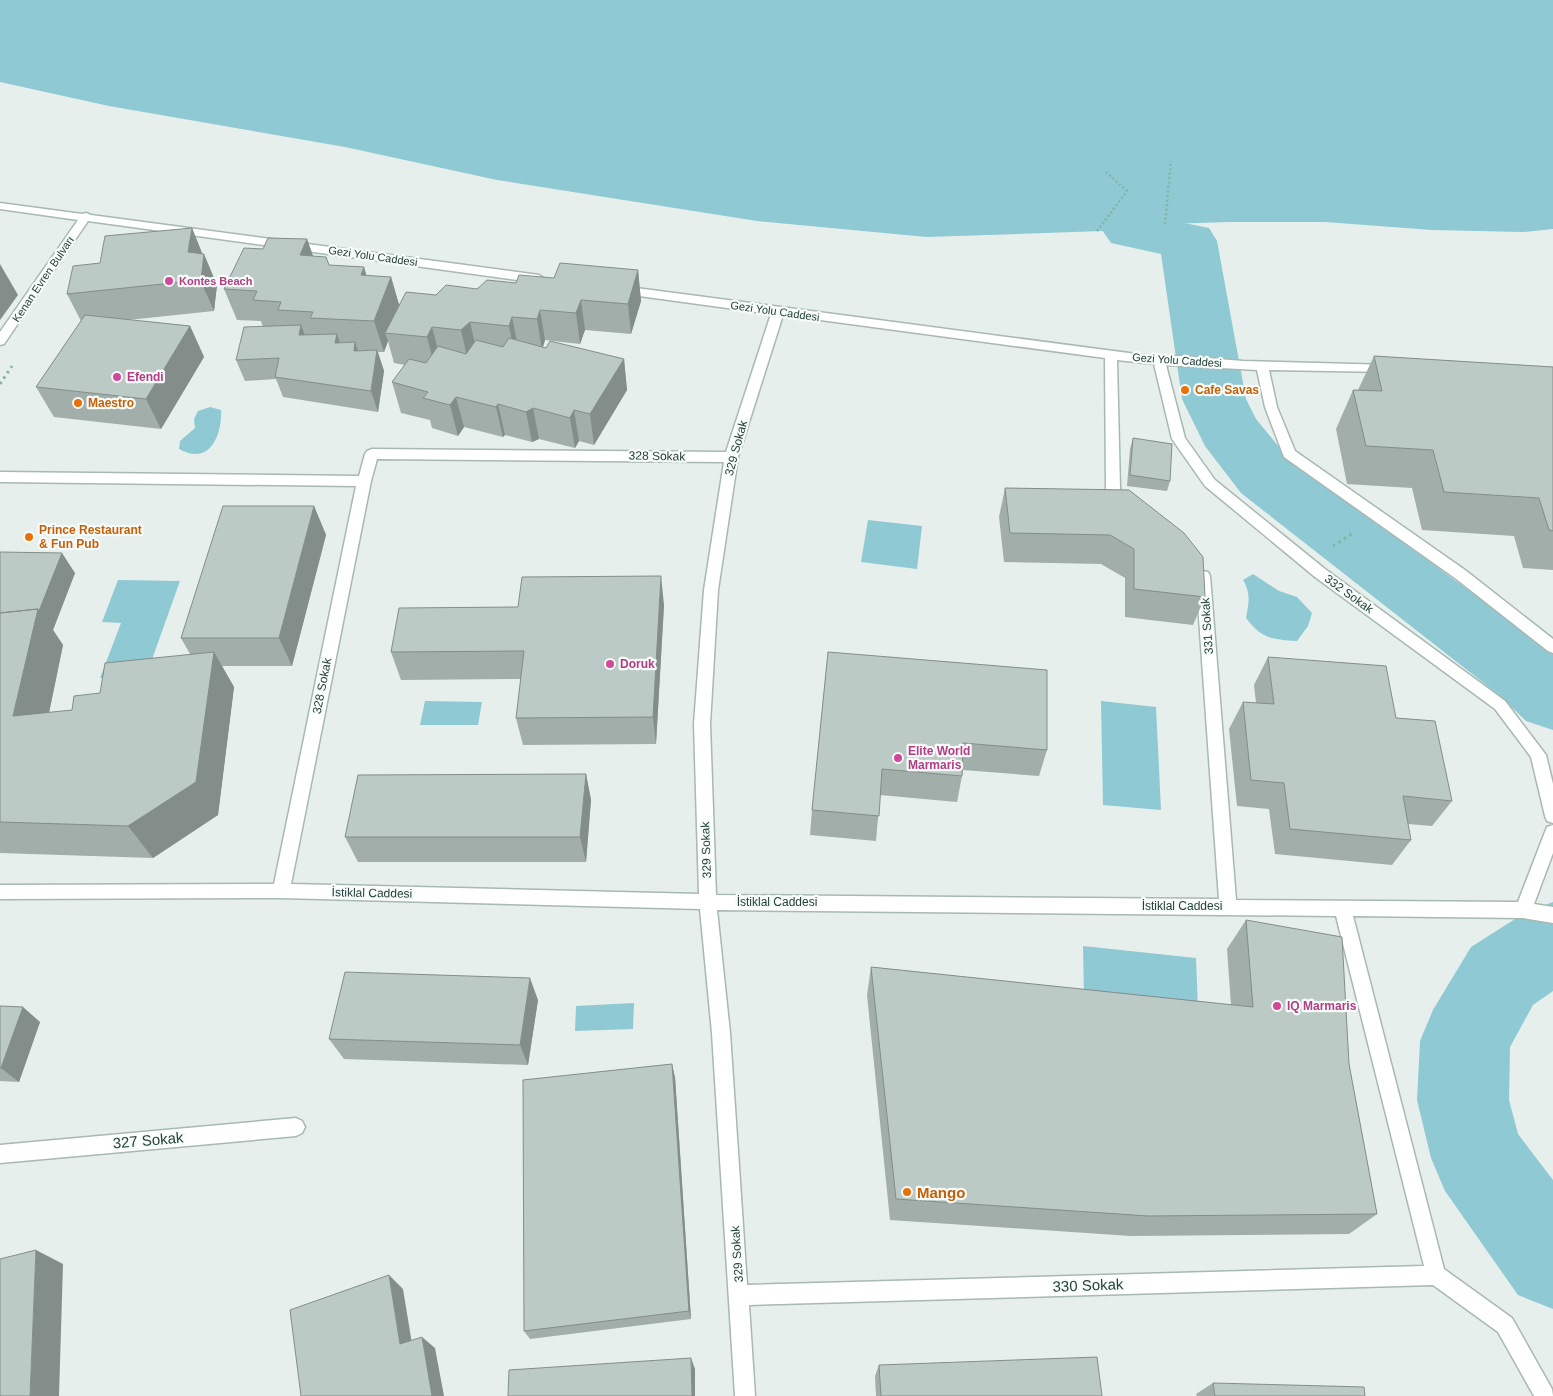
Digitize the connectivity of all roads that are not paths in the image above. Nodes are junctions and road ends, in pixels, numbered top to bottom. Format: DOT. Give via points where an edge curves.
graph roads {
  1 [pos="0,206"];
  2 [pos="86,216"];
  3 [pos="552,280"];
  4 [pos="611,288"];
  5 [pos="778,311"];
  6 [pos="0,341"];
  7 [pos="1111,355"];
  8 [pos="1159,361"];
  9 [pos="1262,366"];
  10 [pos="1406,368"];
  11 [pos="731,457"];
  12 [pos="0,477"];
  13 [pos="364,481"];
  14 [pos="1134,510"];
  15 [pos="1196,566"];
  16 [pos="1553,647"];
  17 [pos="1553,816"];
  18 [pos="1553,832"];
  19 [pos="281,891"];
  20 [pos="0,892"];
  21 [pos="708,902"];
  22 [pos="1228,906"];
  23 [pos="1342,907"];
  24 [pos="1523,910"];
  25 [pos="1553,915"];
  26 [pos="296,1127"];
  27 [pos="0,1154"];
  28 [pos="1436,1275"];
  29 [pos="740,1296"];
  30 [pos="745,1396"];
  31 [pos="1545,1396"];
  1 -- 2 [label="street, Gezi Yolu Caddesi"];
  2 -- 3 [label="street, Gezi Yolu Caddesi"];
  2 -- 6 [label="street, Kenan Evren Bulvarı"];
  4 -- 5 [label="street, Gezi Yolu Caddesi"];
  5 -- 7 [label="street, Gezi Yolu Caddesi"];
  5 -- 11 [label="street, 329 Sokak"];
  7 -- 8 [label="street, Gezi Yolu Caddesi"];
  7 -- 14 [label="street" via="1113,491"];
  8 -- 9 [label="street, Gezi Yolu Caddesi"];
  8 -- 17 [label="street, 332 Sokak" via="1179,439 1210,484 1307,562 1500,705 1538,755"];
  9 -- 10 [label="street, Gezi Yolu Caddesi"];
  9 -- 16 [label="street" via="1271,407 1289,454 1460,574"];
  11 -- 13 [label="street, 328 Sokak" via="372,454"];
  11 -- 21 [label="street, 329 Sokak" via="711,590 702,724"];
  12 -- 13 [label="street"];
  13 -- 19 [label="street, 328 Sokak"];
  15 -- 22 [label="street, 331 Sokak" via="1203,573"];
  18 -- 24 [label="street"];
  19 -- 20 [label="street, İstiklal Caddesi"];
  19 -- 21 [label="street, İstiklal Caddesi"];
  21 -- 22 [label="street, İstiklal Caddesi"];
  21 -- 29 [label="street, 329 Sokak"];
  22 -- 23 [label="street, İstiklal Caddesi"];
  23 -- 24 [label="street, İstiklal Caddesi"];
  23 -- 28 [label="street"];
  24 -- 25 [label="street, İstiklal Caddesi"];
  26 -- 27 [label="street, 327 Sokak"];
  28 -- 29 [label="street, 330 Sokak"];
  28 -- 31 [label="street" via="1505,1325"];
  29 -- 30 [label="street, 329 Sokak"];
}
